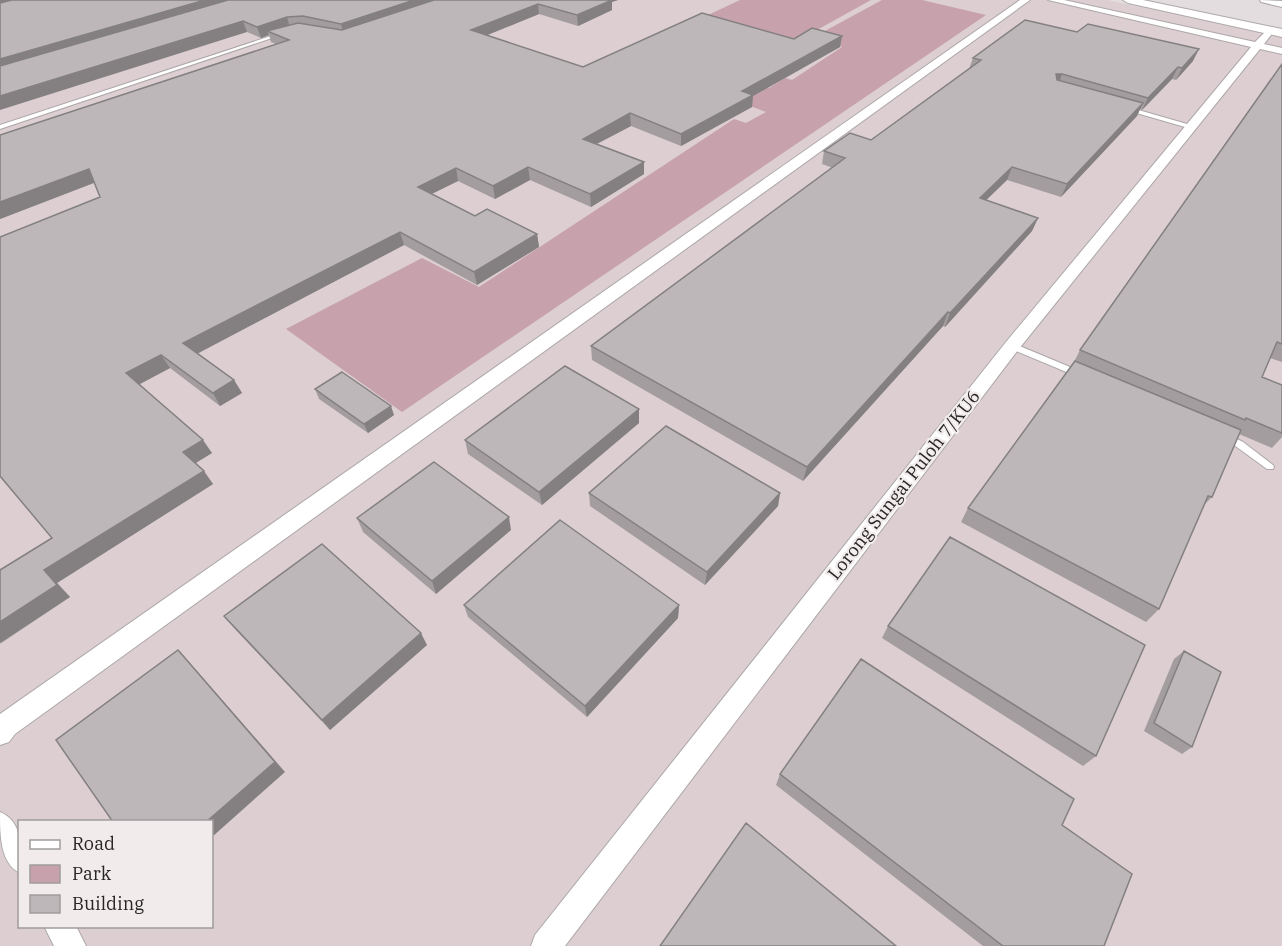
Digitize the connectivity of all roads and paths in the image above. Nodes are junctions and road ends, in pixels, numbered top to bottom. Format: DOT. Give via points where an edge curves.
graph roads {
  1 [pos="1026,0"];
  2 [pos="1052,0"];
  3 [pos="1128,0"];
  4 [pos="1264,0"];
  5 [pos="1282,3"];
  6 [pos="293,31"];
  7 [pos="1270,36"];
  8 [pos="1282,51"];
  9 [pos="1124,108"];
  10 [pos="0,127"];
  11 [pos="1192,127"];
  12 [pos="1012,346"];
  13 [pos="1086,378"];
  14 [pos="1214,431"];
  15 [pos="1270,468"];
  16 [pos="0,733"];
  17 [pos="0,826"];
  18 [pos="18,856"];
  19 [pos="60,928"];
  20 [pos="70,946"];
  21 [pos="546,946"];
  1 -- 16 [label="street" via="6,725"];
  2 -- 7 [label="street"];
  3 -- 7 [label="street"];
  4 -- 5 [label="street"];
  6 -- 10 [label="lane"];
  7 -- 8 [label="street"];
  7 -- 11 [label="street, Lorong Sungai Puloh 7/KU6"];
  9 -- 11 [label="lane"];
  11 -- 12 [label="street, Lorong Sungai Puloh 7/KU6"];
  12 -- 13 [label="lane"];
  12 -- 21 [label="street, Lorong Sungai Puloh 7/KU6"];
  14 -- 15 [label="lane" via="1240,444"];
  17 -- 18 [label="street"];
  19 -- 20 [label="street"];
}
